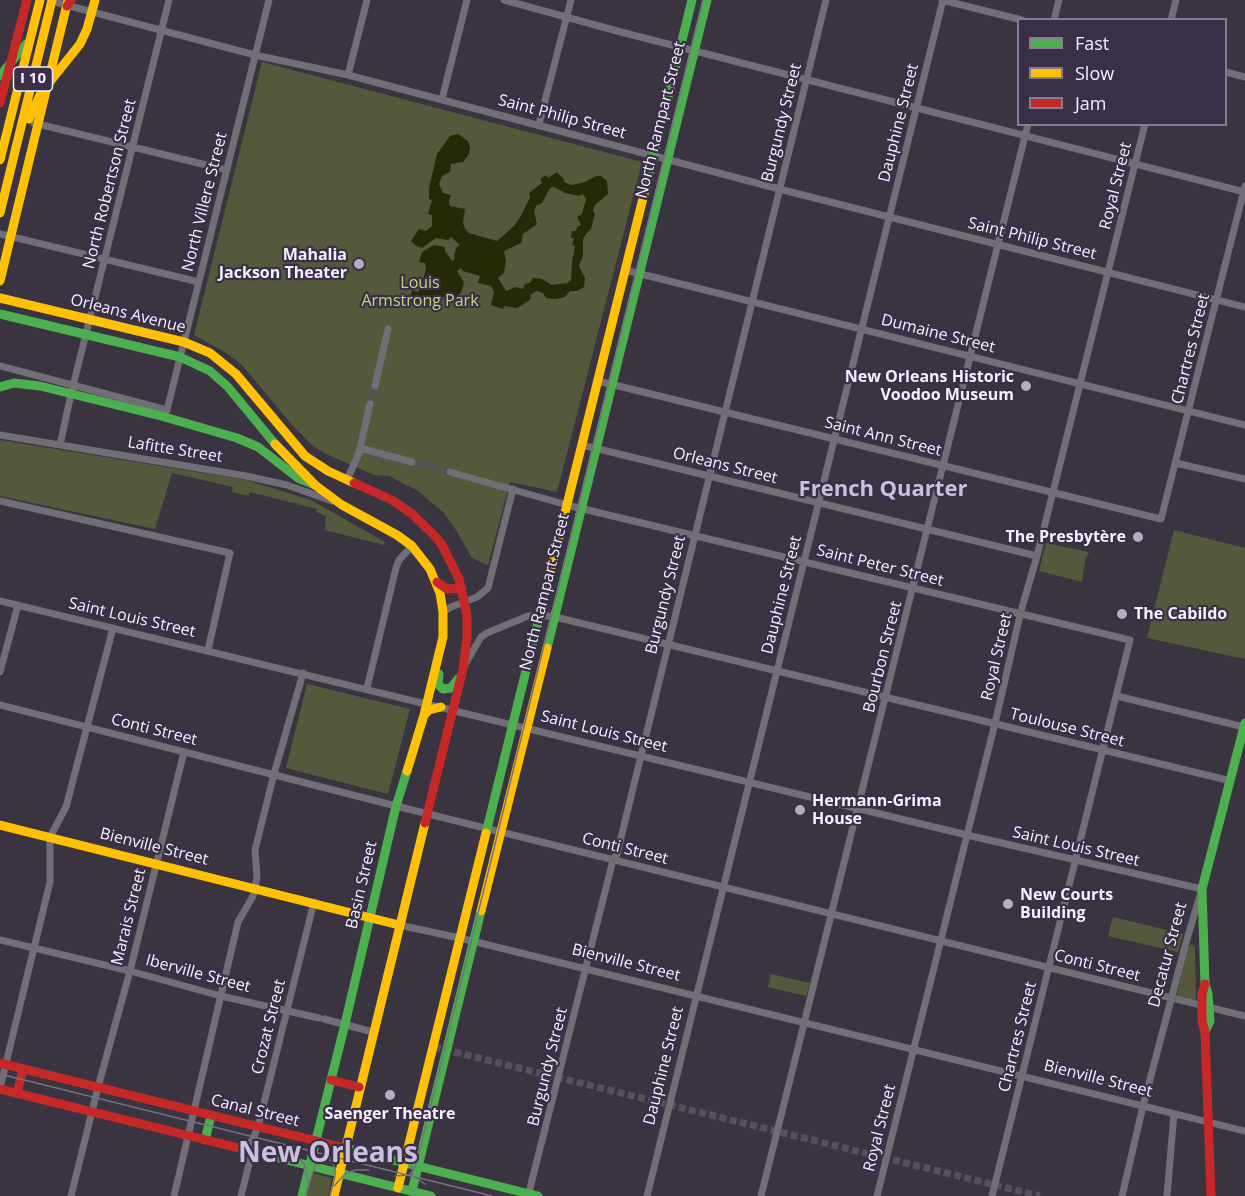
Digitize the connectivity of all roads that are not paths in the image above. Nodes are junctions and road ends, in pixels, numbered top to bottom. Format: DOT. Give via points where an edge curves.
graph roads {
  1 [pos="27,0"];
  2 [pos="40,0"];
  3 [pos="45,0"];
  4 [pos="52,0"];
  5 [pos="95,0"];
  6 [pos="169,0"];
  7 [pos="269,0"];
  8 [pos="367,0"];
  9 [pos="467,0"];
  10 [pos="504,0"];
  11 [pos="571,0"];
  12 [pos="692,0"];
  13 [pos="706,0"];
  14 [pos="826,0"];
  15 [pos="943,0"];
  16 [pos="1059,0"];
  17 [pos="1176,0"];
  18 [pos="69,2"];
  19 [pos="567,17"];
  20 [pos="1054,18"];
  21 [pos="1172,18"];
  22 [pos="1017,19"];
  23 [pos="161,30"];
  24 [pos="32,35"];
  25 [pos="680,46"];
  26 [pos="694,50"];
  27 [pos="255,55"];
  28 [pos="1227,72"];
  29 [pos="348,75"];
  30 [pos="0,76"];
  31 [pos="1245,77"];
  32 [pos="807,79"];
  33 [pos="442,99"];
  34 [pos="0,103"];
  35 [pos="916,107"];
  36 [pos="0,115"];
  37 [pos="39,124"];
  38 [pos="539,124"];
  39 [pos="1028,126"];
  40 [pos="1144,126"];
  41 [pos="1026,136"];
  42 [pos="133,147"];
  43 [pos="654,156"];
  44 [pos="13,159"];
  45 [pos="667,159"];
  46 [pos="0,160"];
  47 [pos="1135,164"];
  48 [pos="227,170"];
  49 [pos="779,189"];
  50 [pos="1244,190"];
  51 [pos="0,213"];
  52 [pos="890,217"];
  53 [pos="0,234"];
  54 [pos="11,236"];
  55 [pos="999,244"];
  56 [pos="105,259"];
  57 [pos="625,270"];
  58 [pos="1108,272"];
  59 [pos="639,274"];
  60 [pos="0,281"];
  61 [pos="199,282"];
  62 [pos="0,298"];
  63 [pos="1218,299"];
  64 [pos="752,302"];
  65 [pos="1245,307"];
  66 [pos="0,314"];
  67 [pos="90,319"];
  68 [pos="388,329"];
  69 [pos="862,329"];
  70 [pos="86,334"];
  71 [pos="184,342"];
  72 [pos="180,357"];
  73 [pos="971,357"];
  74 [pos="0,366"];
  75 [pos="598,381"];
  76 [pos="612,384"];
  77 [pos="1080,384"];
  78 [pos="73,386"];
  79 [pos="375,386"];
  80 [pos="0,387"];
  81 [pos="251,391"];
  82 [pos="239,401"];
  83 [pos="370,404"];
  84 [pos="1190,411"];
  85 [pos="725,412"];
  86 [pos="1245,425"];
  87 [pos="0,435"];
  88 [pos="835,439"];
  89 [pos="60,445"];
  90 [pos="582,445"];
  91 [pos="360,448"];
  92 [pos="596,449"];
  93 [pos="412,462"];
  94 [pos="1176,463"];
  95 [pos="945,466"];
  96 [pos="450,472"];
  97 [pos="709,476"];
  98 [pos="1245,479"];
  99 [pos="347,480"];
  100 [pos="315,485"];
  101 [pos="513,489"];
  102 [pos="1053,492"];
  103 [pos="0,501"];
  104 [pos="819,503"];
  105 [pos="342,505"];
  106 [pos="568,505"];
  107 [pos="581,508"];
  108 [pos="1161,519"];
  109 [pos="929,529"];
  110 [pos="694,536"];
  111 [pos="412,546"];
  112 [pos="1037,556"];
  113 [pos="804,561"];
  114 [pos="435,580"];
  115 [pos="462,588"];
  116 [pos="914,588"];
  117 [pos="0,601"];
  118 [pos="465,602"];
  119 [pos="18,605"];
  120 [pos="443,612"];
  121 [pos="1020,614"];
  122 [pos="541,615"];
  123 [pos="554,616"];
  124 [pos="113,628"];
  125 [pos="443,634"];
  126 [pos="1130,640"];
  127 [pos="667,644"];
  128 [pos="208,651"];
  129 [pos="463,669"];
  130 [pos="777,671"];
  131 [pos="0,672"];
  132 [pos="303,673"];
  133 [pos="367,688"];
  134 [pos="1117,696"];
  135 [pos="886,698"];
  136 [pos="427,703"];
  137 [pos="0,705"];
  138 [pos="441,707"];
  139 [pos="453,710"];
  140 [pos="424,715"];
  141 [pos="513,724"];
  142 [pos="995,724"];
  143 [pos="1244,725"];
  144 [pos="527,727"];
  145 [pos="88,728"];
  146 [pos="1104,751"];
  147 [pos="184,752"];
  148 [pos="640,755"];
  149 [pos="274,774"];
  150 [pos="1231,781"];
  151 [pos="749,782"];
  152 [pos="396,806"];
  153 [pos="859,808"];
  154 [pos="427,814"];
  155 [pos="0,825"];
  156 [pos="488,829"];
  157 [pos="501,832"];
  158 [pos="967,835"];
  159 [pos="50,837"];
  160 [pos="614,860"];
  161 [pos="1076,860"];
  162 [pos="156,863"];
  163 [pos="723,886"];
  164 [pos="255,888"];
  165 [pos="1202,890"];
  166 [pos="314,902"];
  167 [pos="831,913"];
  168 [pos="369,917"];
  169 [pos="399,925"];
  170 [pos="460,938"];
  171 [pos="0,940"];
  172 [pos="941,940"];
  173 [pos="474,942"];
  174 [pos="34,948"];
  175 [pos="1049,967"];
  176 [pos="586,969"];
  177 [pos="130,971"];
  178 [pos="221,996"];
  179 [pos="695,996"];
  180 [pos="1172,998"];
  181 [pos="1205,1007"];
  182 [pos="286,1010"];
  183 [pos="1245,1016"];
  184 [pos="804,1023"];
  185 [pos="345,1024"];
  186 [pos="373,1032"];
  187 [pos="914,1050"];
  188 [pos="3,1064"];
  189 [pos="23,1069"];
  190 [pos="1022,1076"];
  191 [pos="331,1080"];
  192 [pos="359,1087"];
  193 [pos="0,1088"];
  194 [pos="98,1088"];
  195 [pos="17,1093"];
  196 [pos="1143,1106"];
  197 [pos="193,1111"];
  198 [pos="91,1112"];
  199 [pos="1174,1114"];
  200 [pos="212,1116"];
  201 [pos="1209,1122"];
  202 [pos="258,1127"];
  203 [pos="1245,1131"];
  204 [pos="187,1135"];
  205 [pos="206,1140"];
  206 [pos="315,1142"];
  207 [pos="237,1149"];
  208 [pos="345,1149"];
  209 [pos="252,1152"];
  210 [pos="404,1163"];
  211 [pos="309,1166"];
  212 [pos="418,1166"];
  213 [pos="340,1173"];
  214 [pos="397,1192"];
  215 [pos="512,1193"];
  216 [pos="412,1194"];
  217 [pos="532,1195"];
  218 [pos="71,1196"];
  219 [pos="174,1196"];
  220 [pos="241,1196"];
  221 [pos="302,1196"];
  222 [pos="334,1196"];
  223 [pos="430,1196"];
  224 [pos="647,1196"];
  225 [pos="761,1196"];
  226 [pos="877,1196"];
  227 [pos="992,1196"];
  228 [pos="1122,1196"];
  229 [pos="1167,1196"];
  230 [pos="1211,1196"];
  1 -- 34 [label="main road"];
  2 -- 24 [label="main road, I 10"];
  3 -- 18 [label="street, Saint Philip Street"];
  4 -- 44 [label="main road, I 10"];
  5 -- 44 [label="main road" via="82,39 41,93"];
  6 -- 23 [label="street, North Robertson Street"];
  7 -- 27 [label="street, North Villere Street"];
  8 -- 29 [label="street"];
  9 -- 33 [label="street"];
  10 -- 19 [label="street"];
  11 -- 19 [label="street"];
  12 -- 25 [label="main road, North Rampart Street"];
  13 -- 26 [label="main road, North Rampart Street"];
  14 -- 32 [label="street, Burgundy Street"];
  15 -- 22 [label="street"];
  15 -- 35 [label="street, Dauphine Street"];
  16 -- 20 [label="street"];
  17 -- 21 [label="street"];
  18 -- 23 [label="street, Saint Philip Street"];
  18 -- 37 [label="main road"];
  19 -- 25 [label="street"];
  19 -- 38 [label="street"];
  23 -- 27 [label="street, Saint Philip Street"];
  23 -- 42 [label="street, North Robertson Street"];
  24 -- 30 [label="main road"];
  24 -- 46 [label="main road, I 10"];
  25 -- 26 [label="street"];
  25 -- 43 [label="main road, North Rampart Street"];
  26 -- 32 [label="street"];
  26 -- 45 [label="main road, North Rampart Street"];
  27 -- 29 [label="street, Saint Philip Street"];
  27 -- 48 [label="street, North Villere Street"];
  28 -- 31 [label="street"];
  29 -- 33 [label="street, Saint Philip Street"];
  32 -- 35 [label="street"];
  32 -- 49 [label="street, Burgundy Street"];
  33 -- 38 [label="street, Saint Philip Street"];
  35 -- 41 [label="street"];
  35 -- 52 [label="street, Dauphine Street"];
  36 -- 37 [label="street"];
  37 -- 42 [label="street"];
  37 -- 54 [label="main road"];
  38 -- 43 [label="street, Saint Philip Street"];
  39 -- 41 [label="street, Bourbon Street"];
  40 -- 47 [label="street, Royal Street"];
  41 -- 47 [label="street"];
  41 -- 55 [label="street, Bourbon Street"];
  42 -- 48 [label="street"];
  42 -- 56 [label="street, North Robertson Street"];
  43 -- 45 [label="street, Saint Philip Street"];
  43 -- 57 [label="main road, North Rampart Street"];
  44 -- 51 [label="main road, I 10"];
  45 -- 49 [label="street, Saint Philip Street"];
  45 -- 59 [label="main road, North Rampart Street"];
  47 -- 50 [label="street"];
  47 -- 58 [label="street, Royal Street"];
  48 -- 61 [label="street, North Villere Street"];
  49 -- 52 [label="street, Saint Philip Street"];
  49 -- 64 [label="street, Burgundy Street"];
  50 -- 63 [label="street, Chartres Street"];
  52 -- 55 [label="street, Saint Philip Street"];
  52 -- 69 [label="street, Dauphine Street"];
  53 -- 54 [label="street"];
  54 -- 56 [label="street"];
  54 -- 60 [label="main road"];
  55 -- 58 [label="street, Saint Philip Street"];
  55 -- 73 [label="street, Bourbon Street"];
  56 -- 61 [label="street"];
  56 -- 67 [label="street, North Robertson Street"];
  57 -- 59 [label="street, Dumaine Street"];
  57 -- 75 [label="main road, North Rampart Street"];
  58 -- 63 [label="street, Saint Philip Street"];
  58 -- 77 [label="street, Royal Street"];
  59 -- 64 [label="street, Dumaine Street"];
  59 -- 76 [label="main road, North Rampart Street"];
  61 -- 71 [label="street, North Villere Street"];
  62 -- 67 [label="main road, Orleans Avenue"];
  63 -- 65 [label="street, Saint Philip Street"];
  63 -- 84 [label="street, Chartres Street"];
  64 -- 69 [label="street, Dumaine Street"];
  64 -- 85 [label="street, Burgundy Street"];
  66 -- 70 [label="main road, Orleans Avenue"];
  67 -- 70 [label="street, North Robertson Street"];
  67 -- 71 [label="main road, Orleans Avenue"];
  68 -- 79 [label="street"];
  69 -- 73 [label="street, Dumaine Street"];
  69 -- 88 [label="street, Dauphine Street"];
  70 -- 72 [label="main road, Orleans Avenue"];
  70 -- 78 [label="street, North Robertson Street"];
  71 -- 72 [label="street, North Villere Street"];
  71 -- 81 [label="main road, Orleans Avenue" via="224,362"];
  72 -- 78 [label="street, North Villere Street" via="167,410"];
  72 -- 82 [label="main road, Orleans Avenue" via="210,371"];
  73 -- 77 [label="street, Dumaine Street"];
  73 -- 95 [label="street, Bourbon Street"];
  74 -- 78 [label="street"];
  75 -- 76 [label="street, Saint Ann Street"];
  75 -- 90 [label="main road, North Rampart Street"];
  76 -- 85 [label="street, Saint Ann Street"];
  76 -- 92 [label="main road, North Rampart Street"];
  77 -- 84 [label="street, Dumaine Street"];
  77 -- 102 [label="street, Royal Street"];
  78 -- 89 [label="street, North Robertson Street"];
  80 -- 100 [label="main road" via="14,383 40,386 223,434 258,447 298,478"];
  81 -- 82 [label="street"];
  81 -- 99 [label="main road, Orleans Avenue" via="294,445 316,464"];
  82 -- 100 [label="main road, Orleans Avenue"];
  83 -- 91 [label="street"];
  84 -- 86 [label="street, Dumaine Street"];
  84 -- 94 [label="street, Chartres Street"];
  85 -- 88 [label="street, Saint Ann Street"];
  85 -- 97 [label="street, Burgundy Street"];
  87 -- 89 [label="street, Lafitte Street"];
  88 -- 95 [label="street, Saint Ann Street"];
  88 -- 104 [label="street, Dauphine Street"];
  89 -- 105 [label="street, Lafitte Street" via="246,476 316,494"];
  90 -- 92 [label="street, Orleans Street"];
  90 -- 106 [label="main road, North Rampart Street"];
  91 -- 93 [label="street"];
  91 -- 99 [label="street"];
  92 -- 97 [label="street, Orleans Street"];
  92 -- 107 [label="main road, North Rampart Street"];
  94 -- 98 [label="street"];
  94 -- 108 [label="street, Chartres Street"];
  95 -- 102 [label="street, Saint Ann Street"];
  95 -- 109 [label="street, Bourbon Street"];
  96 -- 101 [label="street, Saint Peter Street"];
  97 -- 104 [label="street, Orleans Street"];
  97 -- 110 [label="street, Burgundy Street"];
  99 -- 115 [label="main road, Orleans Avenue" via="392,500 425,525 449,555"];
  100 -- 105 [label="main road, Orleans Avenue"];
  101 -- 106 [label="street, Saint Peter Street"];
  101 -- 118 [label="street" via="488,588 484,594"];
  102 -- 108 [label="street, Saint Ann Street"];
  102 -- 112 [label="street, Royal Street"];
  103 -- 128 [label="street" via="230,553"];
  104 -- 109 [label="street, Orleans Street"];
  104 -- 113 [label="street, Dauphine Street"];
  105 -- 111 [label="main road, Orleans Avenue"];
  106 -- 107 [label="street, Saint Peter Street"];
  106 -- 122 [label="main road, North Rampart Street"];
  107 -- 110 [label="street, Saint Peter Street"];
  107 -- 123 [label="main road, North Rampart Street"];
  109 -- 112 [label="street, Orleans Street"];
  109 -- 116 [label="street, Bourbon Street"];
  110 -- 113 [label="street, Saint Peter Street"];
  110 -- 127 [label="street, Burgundy Street"];
  111 -- 114 [label="main road, Orleans Avenue"];
  111 -- 133 [label="street" via="396,568"];
  112 -- 121 [label="street, Royal Street"];
  113 -- 116 [label="street, Saint Peter Street"];
  113 -- 130 [label="street, Dauphine Street"];
  114 -- 115 [label="main road" via="447,590"];
  114 -- 120 [label="main road, Orleans Avenue"];
  115 -- 118 [label="main road, Orleans Avenue"];
  116 -- 121 [label="street, Saint Peter Street"];
  116 -- 135 [label="street, Bourbon Street"];
  117 -- 119 [label="street, Saint Louis Street"];
  118 -- 120 [label="street"];
  118 -- 129 [label="main road, Orleans Avenue" via="468,629"];
  119 -- 124 [label="street, Saint Louis Street"];
  119 -- 131 [label="street"];
  120 -- 125 [label="main road, Orleans Avenue"];
  121 -- 126 [label="street, Saint Peter Street"];
  121 -- 142 [label="street, Royal Street"];
  122 -- 123 [label="street, Toulouse Street"];
  122 -- 129 [label="street, Toulouse Street" via="521,618 481,637"];
  122 -- 141 [label="main road, North Rampart Street"];
  123 -- 127 [label="street, Toulouse Street"];
  123 -- 144 [label="main road, North Rampart Street"];
  124 -- 128 [label="street, Saint Louis Street"];
  124 -- 145 [label="street"];
  125 -- 129 [label="main road" via="444,657 437,679 440,687 448,689 455,685"];
  125 -- 136 [label="main road, Basin Street"];
  126 -- 134 [label="street, Chartres Street"];
  127 -- 130 [label="street, Toulouse Street"];
  127 -- 148 [label="street, Burgundy Street"];
  128 -- 132 [label="street, Saint Louis Street"];
  129 -- 139 [label="main road"];
  130 -- 135 [label="street, Toulouse Street"];
  130 -- 151 [label="street, Dauphine Street"];
  132 -- 133 [label="street, Saint Louis Street"];
  132 -- 149 [label="street"];
  133 -- 136 [label="street, Saint Louis Street"];
  134 -- 143 [label="street"];
  134 -- 146 [label="street, Chartres Street"];
  135 -- 142 [label="street, Toulouse Street"];
  135 -- 153 [label="street, Bourbon Street"];
  136 -- 138 [label="street, Saint Louis Street"];
  136 -- 140 [label="main road, Basin Street"];
  137 -- 145 [label="street, Conti Street"];
  138 -- 139 [label="street, Saint Louis Street"];
  138 -- 140 [label="main road"];
  139 -- 141 [label="street, Saint Louis Street"];
  139 -- 154 [label="main road"];
  140 -- 152 [label="main road, Basin Street"];
  141 -- 144 [label="street, Saint Louis Street"];
  141 -- 156 [label="main road, North Rampart Street"];
  142 -- 146 [label="street, Toulouse Street"];
  142 -- 158 [label="street, Royal Street"];
  143 -- 150 [label="main road, Decatur Street"];
  144 -- 148 [label="street, Saint Louis Street"];
  144 -- 157 [label="main road, North Rampart Street"];
  145 -- 147 [label="street, Conti Street"];
  145 -- 159 [label="street" via="66,807"];
  146 -- 150 [label="street, Toulouse Street"];
  146 -- 161 [label="street, Chartres Street"];
  147 -- 149 [label="street, Conti Street"];
  147 -- 162 [label="street, Marais Street"];
  148 -- 151 [label="street, Saint Louis Street"];
  148 -- 160 [label="street, Burgundy Street"];
  149 -- 152 [label="street, Conti Street"];
  149 -- 164 [label="street" via="255,850"];
  150 -- 165 [label="main road, Decatur Street"];
  151 -- 153 [label="street, Saint Louis Street"];
  151 -- 163 [label="street, Dauphine Street"];
  152 -- 154 [label="street, Conti Street"];
  152 -- 168 [label="main road, Basin Street"];
  153 -- 158 [label="street, Saint Louis Street"];
  153 -- 167 [label="street, Bourbon Street"];
  154 -- 156 [label="street, Conti Street"];
  154 -- 169 [label="main road"];
  155 -- 159 [label="main road, Bienville Street"];
  156 -- 157 [label="street, Conti Street"];
  156 -- 170 [label="main road, North Rampart Street"];
  157 -- 160 [label="street, Conti Street"];
  157 -- 173 [label="main road, North Rampart Street"];
  158 -- 161 [label="street, Saint Louis Street"];
  158 -- 172 [label="street, Royal Street"];
  159 -- 162 [label="main road, Bienville Street"];
  159 -- 174 [label="street" via="50,882"];
  160 -- 163 [label="street, Conti Street"];
  160 -- 176 [label="street, Burgundy Street"];
  161 -- 165 [label="street, Saint Louis Street"];
  161 -- 175 [label="street, Chartres Street"];
  162 -- 164 [label="main road, Bienville Street"];
  162 -- 177 [label="street, Marais Street"];
  163 -- 167 [label="street, Conti Street"];
  163 -- 179 [label="street, Dauphine Street"];
  164 -- 166 [label="main road, Bienville Street"];
  164 -- 178 [label="street" via="238,922"];
  165 -- 180 [label="street, Decatur Street"];
  165 -- 181 [label="main road" via="1208,994"];
  166 -- 168 [label="main road, Bienville Street"];
  166 -- 182 [label="street, Crozat Street"];
  167 -- 172 [label="street, Conti Street"];
  167 -- 184 [label="street, Bourbon Street"];
  168 -- 169 [label="main road, Bienville Street"];
  168 -- 185 [label="main road, Basin Street"];
  169 -- 170 [label="street, Bienville Street"];
  169 -- 186 [label="main road"];
  170 -- 173 [label="street, Bienville Street"];
  170 -- 210 [label="main road, North Rampart Street"];
  171 -- 174 [label="street, Iberville Street"];
  172 -- 175 [label="street, Conti Street"];
  172 -- 187 [label="street, Royal Street"];
  173 -- 176 [label="street, Bienville Street"];
  173 -- 212 [label="main road, North Rampart Street"];
  174 -- 177 [label="street, Iberville Street"];
  174 -- 188 [label="street"];
  175 -- 180 [label="street, Conti Street"];
  175 -- 190 [label="street, Chartres Street"];
  176 -- 179 [label="street, Bienville Street"];
  176 -- 217 [label="street, Burgundy Street"];
  177 -- 178 [label="street, Iberville Street"];
  177 -- 194 [label="street, Marais Street"];
  178 -- 182 [label="street, Iberville Street"];
  178 -- 197 [label="street"];
  179 -- 184 [label="street, Bienville Street"];
  179 -- 224 [label="street, Dauphine Street"];
  180 -- 181 [label="street, Conti Street"];
  180 -- 196 [label="street, Decatur Street"];
  181 -- 183 [label="street, Conti Street"];
  181 -- 201 [label="main road" via="1210,1021 1205,1032"];
  182 -- 185 [label="street, Iberville Street"];
  182 -- 202 [label="street, Crozat Street"];
  184 -- 187 [label="street, Bienville Street"];
  184 -- 225 [label="street, Bourbon Street"];
  185 -- 186 [label="street, Iberville Street"];
  185 -- 191 [label="main road, Basin Street"];
  186 -- 192 [label="main road"];
  187 -- 190 [label="street, Bienville Street"];
  187 -- 226 [label="street, Royal Street"];
  188 -- 189 [label="main road, Canal Street"];
  188 -- 193 [label="street"];
  189 -- 194 [label="main road, Canal Street"];
  189 -- 195 [label="main road"];
  190 -- 196 [label="street, Bienville Street"];
  190 -- 227 [label="street, Chartres Street"];
  191 -- 192 [label="main road"];
  191 -- 206 [label="main road, Basin Street"];
  192 -- 208 [label="main road"];
  193 -- 195 [label="main road"];
  194 -- 197 [label="main road, Canal Street"];
  194 -- 198 [label="street, Marais Street"];
  195 -- 198 [label="main road"];
  196 -- 199 [label="street, Bienville Street"];
  196 -- 228 [label="street, Decatur Street"];
  197 -- 200 [label="main road, Canal Street"];
  197 -- 204 [label="street"];
  198 -- 204 [label="main road"];
  198 -- 218 [label="street, Marais Street"];
  199 -- 201 [label="street, Bienville Street"];
  199 -- 229 [label="street"];
  200 -- 202 [label="main road, Canal Street"];
  200 -- 205 [label="main road"];
  201 -- 203 [label="street, Bienville Street"];
  201 -- 230 [label="main road"];
  202 -- 206 [label="main road, Canal Street"];
  202 -- 207 [label="street, Crozat Street" via="252,1141"];
  204 -- 205 [label="main road"];
  204 -- 219 [label="street"];
  205 -- 207 [label="main road"];
  206 -- 208 [label="main road, Canal Street"];
  206 -- 211 [label="main road, Basin Street"];
  207 -- 209 [label="main road"];
  208 -- 210 [label="main road, Canal Street"];
  208 -- 213 [label="main road"];
  209 -- 211 [label="main road"];
  209 -- 220 [label="street"];
  210 -- 212 [label="main road, Canal Street"];
  210 -- 214 [label="main road, North Rampart Street"];
  211 -- 213 [label="main road"];
  211 -- 221 [label="main road, Basin Street"];
  212 -- 215 [label="main road, Canal Street"];
  212 -- 216 [label="main road, North Rampart Street"];
  213 -- 214 [label="main road"];
  213 -- 222 [label="main road"];
  214 -- 216 [label="main road"];
  215 -- 217 [label="main road, Canal Street"];
  216 -- 223 [label="main road"];
}
